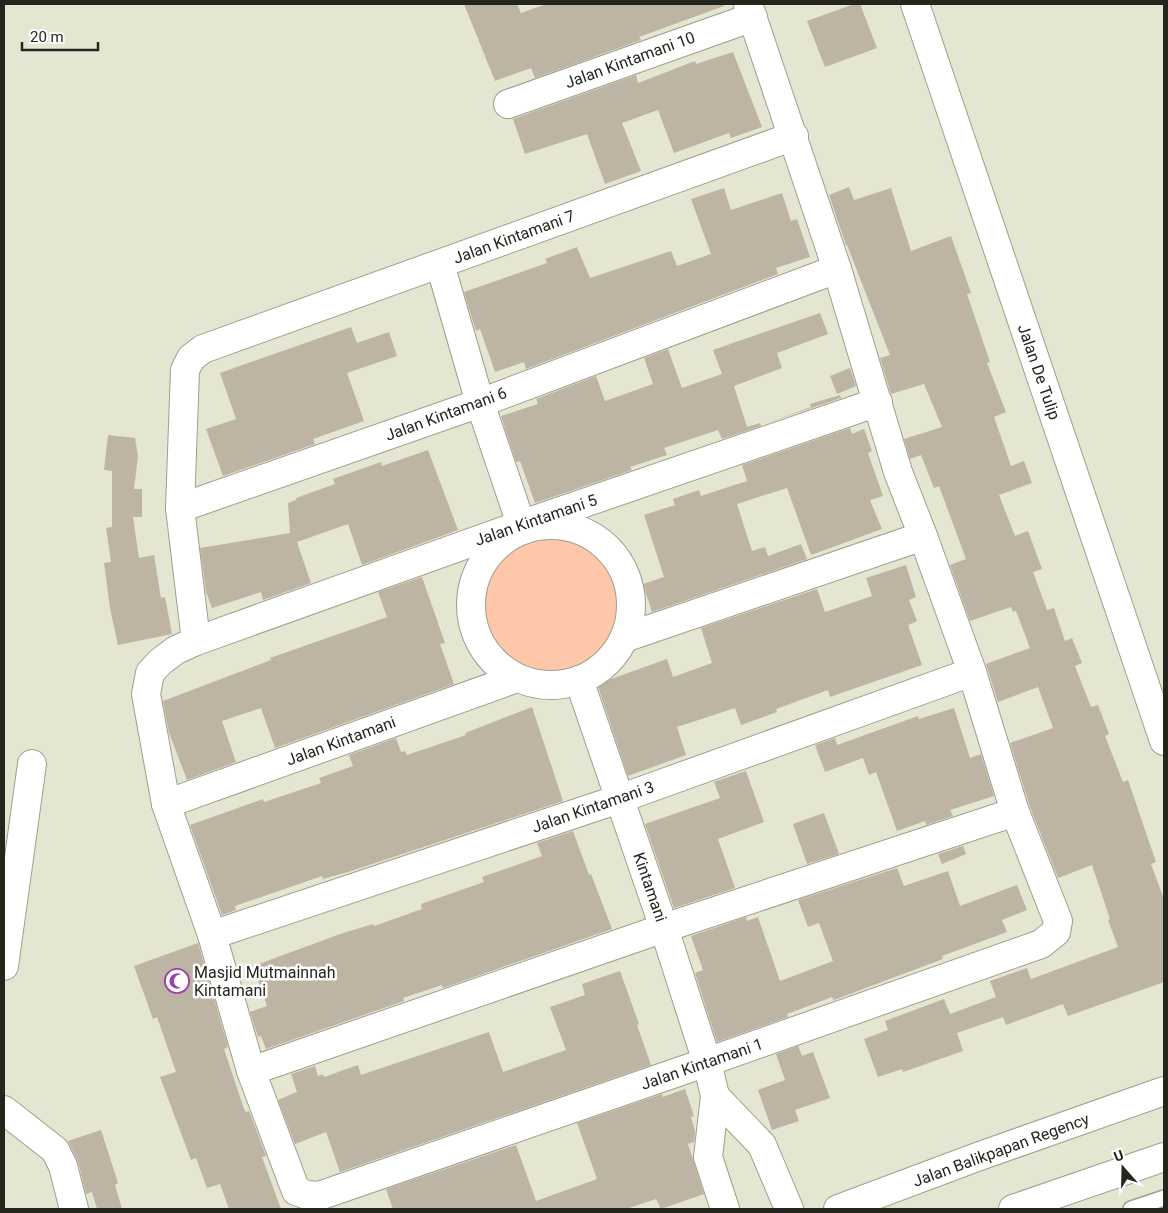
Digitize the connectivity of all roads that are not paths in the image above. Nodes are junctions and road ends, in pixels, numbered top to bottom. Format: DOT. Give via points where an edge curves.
graph roads {
  1 [pos="915,4"];
  2 [pos="750,10"];
  3 [pos="508,104"];
  4 [pos="794,136"];
  5 [pos="440,264"];
  6 [pos="837,269"];
  7 [pos="878,402"];
  8 [pos="480,403"];
  9 [pos="180,508"];
  10 [pos="521,527"];
  11 [pos="923,536"];
  12 [pos="624,638"];
  13 [pos="196,641"];
  14 [pos="972,672"];
  15 [pos="517,678"];
  16 [pos="579,680"];
  17 [pos="1164,741"];
  18 [pos="32,764"];
  19 [pos="619,799"];
  20 [pos="166,804"];
  21 [pos="1015,812"];
  22 [pos="664,928"];
  23 [pos="212,935"];
  24 [pos="4,966"];
  25 [pos="706,1062"];
  26 [pos="251,1071"];
  27 [pos="1164,1091"];
  28 [pos="715,1096"];
  29 [pos="4,1110"];
  30 [pos="1164,1157"];
  31 [pos="319,1196"];
  32 [pos="1164,1198"];
  33 [pos="74,1209"];
  34 [pos="725,1209"];
  35 [pos="789,1209"];
  36 [pos="838,1209"];
  37 [pos="1013,1209"];
  38 [pos="1131,1209"];
  1 -- 17 [label="street, Jalan De Tulip"];
  2 -- 3 [label="street, Jalan Kintamani 10"];
  2 -- 4 [label="street, Jalan Kintamani 1"];
  4 -- 5 [label="street, Jalan Kintamani 7"];
  4 -- 6 [label="street, Jalan Kintamani 1"];
  5 -- 8 [label="street, Jalan Kintamani 7"];
  5 -- 9 [label="street" via="203,349 190,358 185,370"];
  6 -- 7 [label="street, Jalan Kintamani 1"];
  6 -- 8 [label="street, Jalan Kintamani 6"];
  7 -- 10 [label="street, Jalan Kintamani 5"];
  7 -- 11 [label="street, Jalan Kintamani 1" via="898,472"];
  8 -- 9 [label="street, Jalan Kintamani 6"];
  8 -- 10 [label="street, Jalan Kintamani 7"];
  9 -- 13 [label="street"];
  10 -- 12 [label="street" via="564,526 584,532 617,558 631,597 630,618"];
  10 -- 13 [label="street, Jalan Kintamani 5"];
  10 -- 15 [label="street" via="489,554 478,571 471,592 470,612 475,633 485,651 499,667"];
  11 -- 12 [label="street"];
  11 -- 14 [label="street, Jalan Kintamani 1"];
  12 -- 16 [label="street" via="612,656"];
  13 -- 20 [label="street, Jalan Kintamani 5" via="160,662 150,673 146,694"];
  14 -- 19 [label="street, Jalan Kintamani 3"];
  14 -- 21 [label="street, Jalan Kintamani 1"];
  15 -- 16 [label="street" via="537,684"];
  15 -- 20 [label="street, Jalan Kintamani"];
  16 -- 19 [label="street, Kintamani"];
  18 -- 24 [label="street"];
  19 -- 22 [label="street, Kintamani"];
  19 -- 23 [label="street, Jalan Kintamani 3"];
  20 -- 23 [label="street, Jalan Kintamani 5"];
  21 -- 22 [label="street"];
  21 -- 25 [label="street, Jalan Kintamani 1" via="1058,921 1056,932 1041,944"];
  22 -- 25 [label="street, Kintamani"];
  22 -- 26 [label="street"];
  23 -- 26 [label="street, Jalan Kintamani 5"];
  25 -- 28 [label="street, Kintamani"];
  25 -- 31 [label="street, Jalan Kintamani 1"];
  26 -- 31 [label="street, Jalan Kintamani 5" via="296,1191"];
  27 -- 36 [label="street, Jalan Balikpapan Regency"];
  28 -- 34 [label="street" via="708,1157"];
  28 -- 35 [label="street" via="762,1145"];
  29 -- 33 [label="street" via="55,1150 63,1166"];
  30 -- 37 [label="street"];
  32 -- 38 [label="lane"];
}
